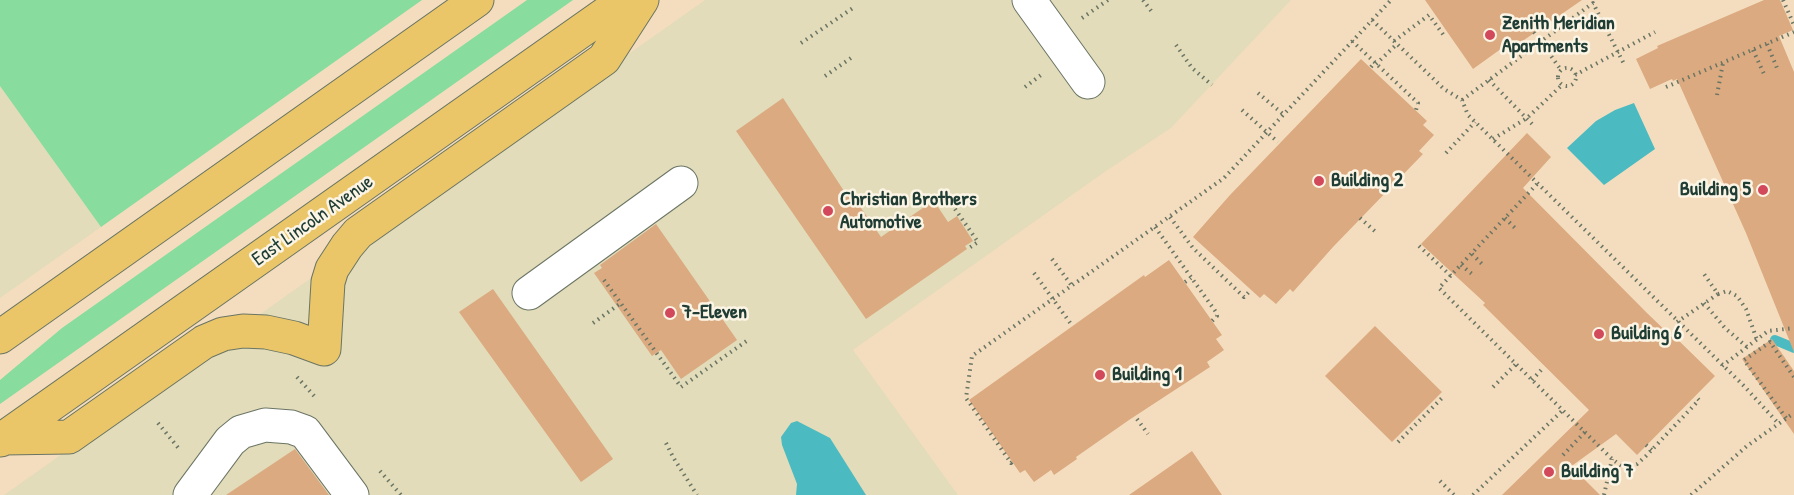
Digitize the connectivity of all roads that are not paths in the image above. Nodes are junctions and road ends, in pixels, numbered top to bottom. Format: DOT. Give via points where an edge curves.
graph roads {
  1 [pos="477,0"];
  2 [pos="625,0"];
  3 [pos="642,0"];
  4 [pos="1029,0"];
  5 [pos="1088,82"];
  6 [pos="681,183"];
  7 [pos="529,293"];
  8 [pos="0,337"];
  9 [pos="2,440"];
  10 [pos="190,495"];
  11 [pos="352,495"];
  1 -- 8 [label="main road"];
  2 -- 9 [label="main road, East Lincoln Avenue"];
  3 -- 9 [label="main road" via="604,59 358,233 332,268 324,349 266,332 223,334 204,342 69,437"];
  4 -- 5 [label="lane"];
  6 -- 7 [label="lane"];
  10 -- 11 [label="lane" via="231,441 241,432 265,425 305,432"];
}
